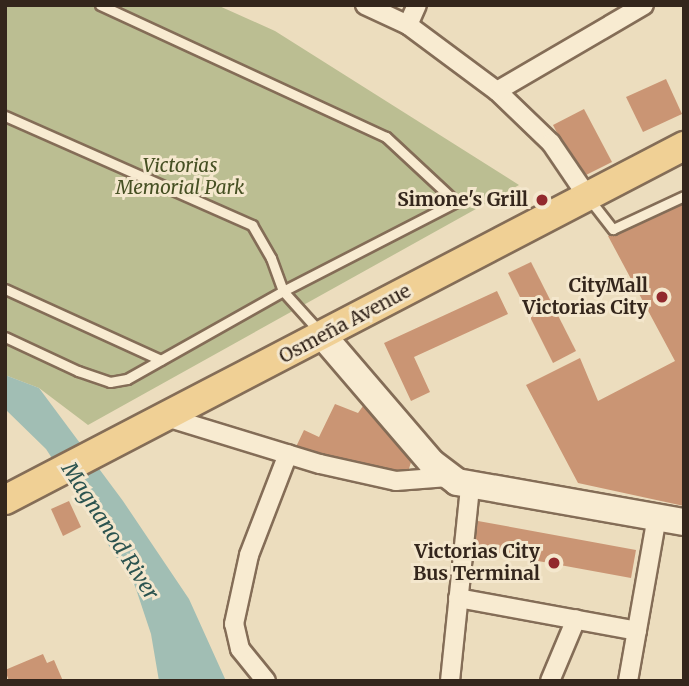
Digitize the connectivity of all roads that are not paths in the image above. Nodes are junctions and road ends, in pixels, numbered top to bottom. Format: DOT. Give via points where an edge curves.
graph roads {
  1 [pos="100,5"];
  2 [pos="365,5"];
  3 [pos="417,5"];
  4 [pos="644,5"];
  5 [pos="408,25"];
  6 [pos="497,91"];
  7 [pos="5,116"];
  8 [pos="684,146"];
  9 [pos="587,196"];
  10 [pos="684,196"];
  11 [pos="5,289"];
  12 [pos="283,291"];
  13 [pos="323,336"];
  14 [pos="5,337"];
  15 [pos="162,360"];
  16 [pos="166,417"];
  17 [pos="288,454"];
  18 [pos="459,482"];
  19 [pos="5,500"];
  20 [pos="657,517"];
  21 [pos="684,522"];
  22 [pos="458,598"];
  23 [pos="576,620"];
  24 [pos="637,631"];
  25 [pos="265,681"];
  26 [pos="450,681"];
  27 [pos="551,681"];
  28 [pos="628,681"];
  1 -- 12 [label="lane" via="386,136 456,202"];
  2 -- 5 [label="street"];
  3 -- 5 [label="street"];
  4 -- 6 [label="street"];
  5 -- 6 [label="street"];
  6 -- 9 [label="street" via="551,143"];
  7 -- 12 [label="lane" via="252,225"];
  8 -- 9 [label="main road, Osmeña Avenue"];
  9 -- 10 [label="lane" via="613,229"];
  9 -- 13 [label="main road, Osmeña Avenue"];
  11 -- 15 [label="lane"];
  12 -- 13 [label="lane"];
  12 -- 15 [label="lane"];
  13 -- 16 [label="main road, Osmeña Avenue"];
  13 -- 18 [label="street"];
  14 -- 15 [label="lane" via="110,382 127,380"];
  16 -- 17 [label="street"];
  16 -- 19 [label="main road, Osmeña Avenue"];
  17 -- 18 [label="street" via="396,481"];
  17 -- 25 [label="street" via="249,555 234,624 240,649"];
  18 -- 20 [label="street"];
  18 -- 22 [label="street"];
  20 -- 21 [label="street"];
  20 -- 24 [label="street"];
  22 -- 23 [label="street"];
  22 -- 26 [label="street"];
  23 -- 24 [label="street"];
  23 -- 27 [label="street"];
  24 -- 28 [label="street"];
}
